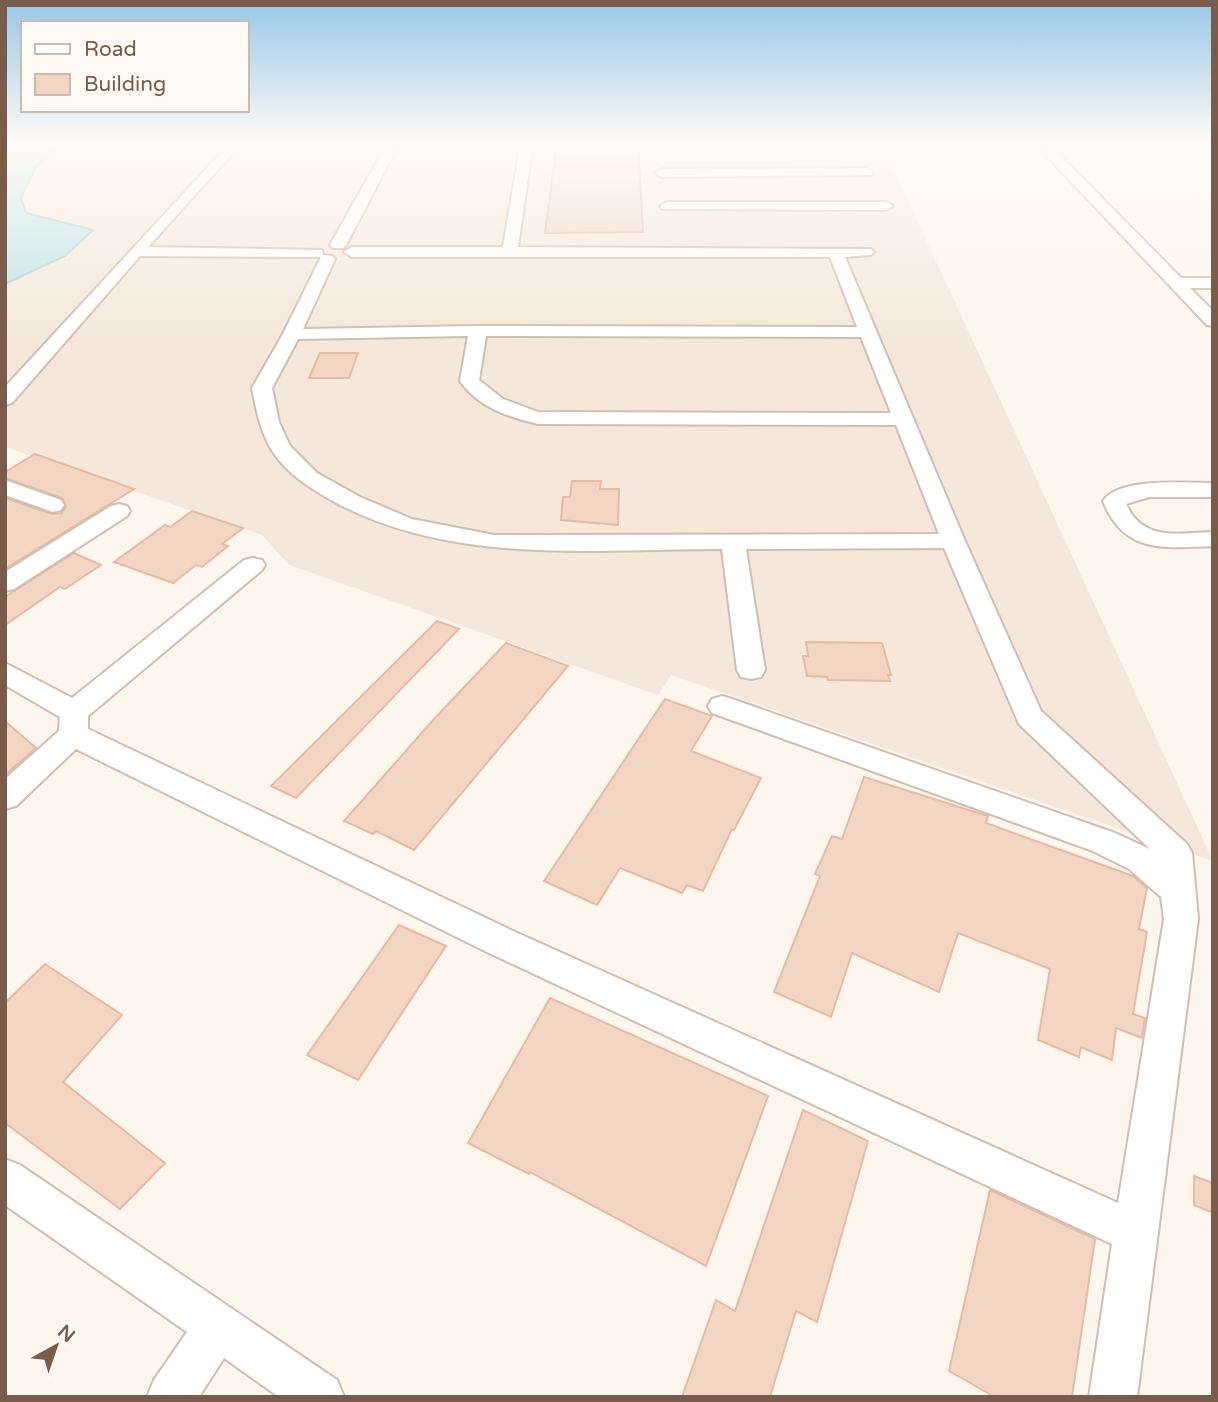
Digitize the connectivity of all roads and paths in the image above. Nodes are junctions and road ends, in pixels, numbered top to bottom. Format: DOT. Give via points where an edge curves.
graph roads {
  1 [pos="176,207"];
  2 [pos="358,207"];
  3 [pos="517,207"];
  4 [pos="1103,207"];
  5 [pos="136,251"];
  6 [pos="510,251"];
  7 [pos="333,252"];
  8 [pos="866,252"];
  9 [pos="836,253"];
  10 [pos="1176,283"];
  11 [pos="1213,283"];
  12 [pos="1213,321"];
  13 [pos="478,331"];
  14 [pos="866,332"];
  15 [pos="292,334"];
  16 [pos="5,399"];
  17 [pos="902,419"];
  18 [pos="7,490"];
  19 [pos="1213,490"];
  20 [pos="54,505"];
  21 [pos="119,511"];
  22 [pos="1213,539"];
  23 [pos="733,541"];
  24 [pos="953,541"];
  25 [pos="253,565"];
  26 [pos="5,583"];
  27 [pos="751,670"];
  28 [pos="5,672"];
  29 [pos="722,706"];
  30 [pos="74,724"];
  31 [pos="5,797"];
  32 [pos="1177,890"];
  33 [pos="5,1180"];
  34 [pos="1135,1233"];
  35 [pos="218,1326"];
  36 [pos="171,1397"];
  37 [pos="320,1397"];
  38 [pos="1113,1397"];
  1 -- 5 [label="street"];
  2 -- 7 [label="street"];
  3 -- 6 [label="street"];
  4 -- 10 [label="street"];
  5 -- 7 [label="street"];
  5 -- 16 [label="street"];
  6 -- 7 [label="street"];
  6 -- 9 [label="street" via="670,245"];
  7 -- 15 [label="street"];
  8 -- 9 [label="street"];
  9 -- 14 [label="street"];
  10 -- 11 [label="street"];
  10 -- 12 [label="street"];
  13 -- 14 [label="street"];
  13 -- 15 [label="street"];
  13 -- 17 [label="street" via="469,380 499,407 526,416 550,420"];
  14 -- 17 [label="street"];
  15 -- 23 [label="street" via="262,388 269,422 281,448 309,478 352,502 406,525 494,541"];
  17 -- 24 [label="street"];
  18 -- 20 [label="street"];
  19 -- 22 [label="street" via="1140,492 1114,501 1118,514 1133,531 1151,540"];
  21 -- 26 [label="street"];
  23 -- 24 [label="street"];
  23 -- 27 [label="street"];
  24 -- 32 [label="street" via="1029,718 1176,853"];
  25 -- 30 [label="street"];
  28 -- 30 [label="street"];
  29 -- 32 [label="street" via="1104,842 1140,859"];
  30 -- 31 [label="street"];
  30 -- 34 [label="street" via="501,942"];
  32 -- 34 [label="street" via="1181,919"];
  33 -- 35 [label="street"];
  34 -- 38 [label="street"];
  35 -- 36 [label="street"];
  35 -- 37 [label="street"];
}
